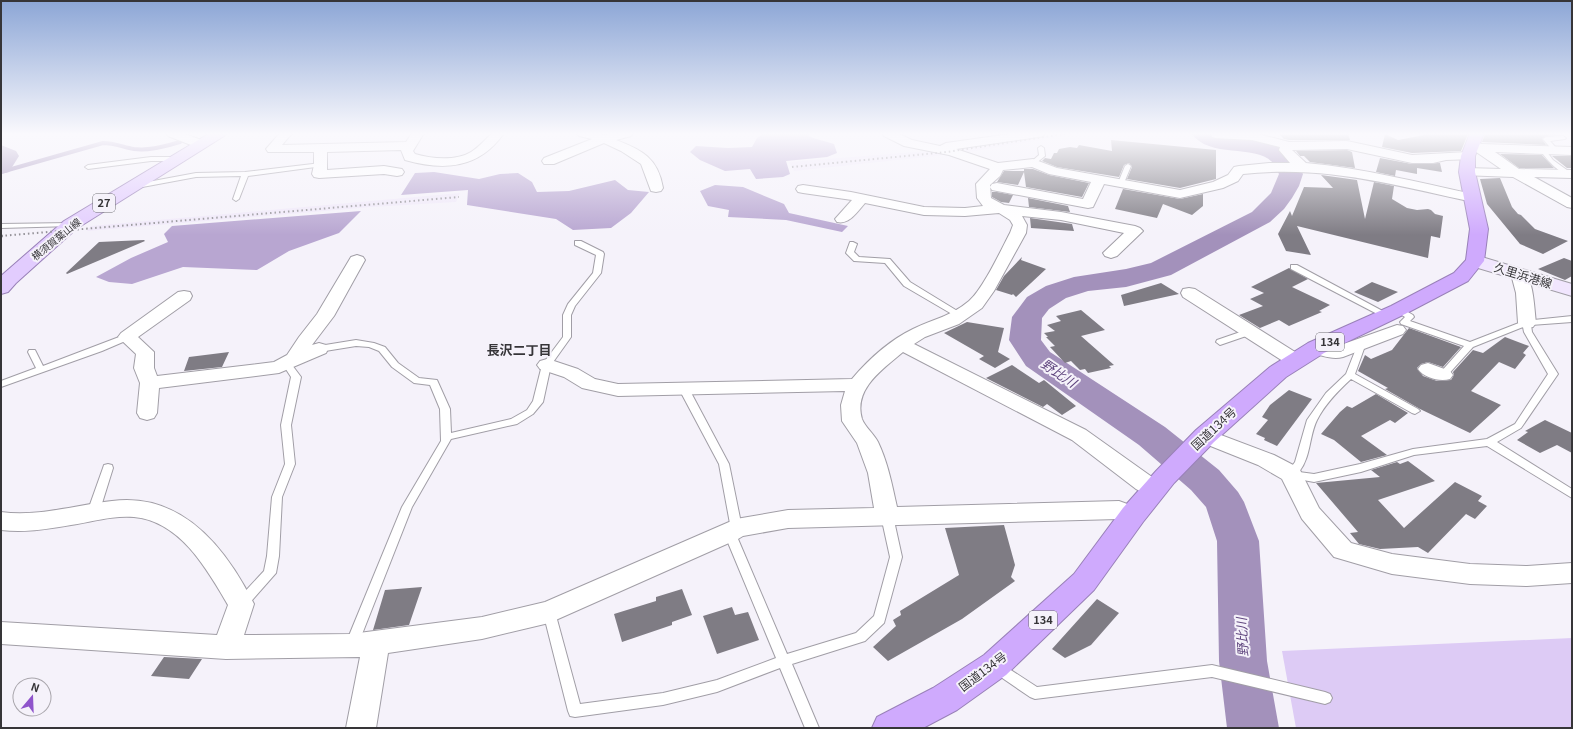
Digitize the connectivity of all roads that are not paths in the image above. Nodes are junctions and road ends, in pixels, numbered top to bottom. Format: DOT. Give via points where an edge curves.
graph roads {
  1 [pos="161,167"];
  2 [pos="304,167"];
  3 [pos="321,167"];
  4 [pos="649,167"];
  5 [pos="997,167"];
  6 [pos="1043,167"];
  7 [pos="1128,167"];
  8 [pos="1276,167"];
  9 [pos="1298,167"];
  10 [pos="1468,167"];
  11 [pos="1507,167"];
  12 [pos="1560,167"];
  13 [pos="397,172"];
  14 [pos="1467,172"];
  15 [pos="1516,173"];
  16 [pos="245,174"];
  17 [pos="1570,174"];
  18 [pos="1099,179"];
  19 [pos="1121,183"];
  20 [pos="998,187"];
  21 [pos="128,188"];
  22 [pos="656,188"];
  23 [pos="803,189"];
  24 [pos="862,198"];
  25 [pos="1473,198"];
  26 [pos="236,199"];
  27 [pos="1572,204"];
  28 [pos="998,208"];
  29 [pos="842,219"];
  30 [pos="70,225"];
  31 [pos="1,226"];
  32 [pos="578,243"];
  33 [pos="853,244"];
  34 [pos="1111,253"];
  35 [pos="357,260"];
  36 [pos="1475,261"];
  37 [pos="1294,267"];
  38 [pos="1519,274"];
  39 [pos="4,282"];
  40 [pos="1572,290"];
  41 [pos="1189,293"];
  42 [pos="184,296"];
  43 [pos="960,315"];
  44 [pos="1393,318"];
  45 [pos="1572,319"];
  46 [pos="1527,323"];
  47 [pos="1249,332"];
  48 [pos="127,337"];
  49 [pos="1220,342"];
  50 [pos="1362,343"];
  51 [pos="901,344"];
  52 [pos="1470,345"];
  53 [pos="1316,348"];
  54 [pos="319,349"];
  55 [pos="32,352"];
  56 [pos="290,361"];
  57 [pos="1296,361"];
  58 [pos="548,365"];
  59 [pos="42,370"];
  60 [pos="1438,373"];
  61 [pos="1350,375"];
  62 [pos="150,383"];
  63 [pos="1,384"];
  64 [pos="857,385"];
  65 [pos="683,387"];
  66 [pos="1415,411"];
  67 [pos="147,413"];
  68 [pos="446,437"];
  69 [pos="1201,440"];
  70 [pos="1489,442"];
  71 [pos="108,468"];
  72 [pos="1291,474"];
  73 [pos="1160,483"];
  74 [pos="1572,494"];
  75 [pos="93,513"];
  76 [pos="1133,515"];
  77 [pos="887,516"];
  78 [pos="1,521"];
  79 [pos="733,531"];
  80 [pos="1572,573"];
  81 [pos="241,604"];
  82 [pos="549,612"];
  83 [pos="1,633"];
  84 [pos="364,645"];
  85 [pos="226,647"];
  86 [pos="783,661"];
  87 [pos="995,665"];
  88 [pos="1325,698"];
  89 [pos="361,728"];
  90 [pos="812,728"];
  91 [pos="889,728"];
  1 -- 21 [label="main road, 横須賀葉山線 / 27"];
  2 -- 16 [label="lane"];
  3 -- 13 [label="street" via="319,174 384,170"];
  4 -- 22 [label="street" via="655,178"];
  5 -- 28 [label="street" via="995,173 983,184 981,194 986,202"];
  6 -- 18 [label="street"];
  7 -- 19 [label="lane"];
  8 -- 19 [label="street" via="1239,170 1233,178 1218,185 1180,194"];
  9 -- 25 [label="street" via="1353,171"];
  10 -- 14 [label="highway"];
  11 -- 15 [label="street"];
  12 -- 17 [label="lane"];
  14 -- 15 [label="street"];
  14 -- 25 [label="highway"];
  15 -- 17 [label="street"];
  15 -- 27 [label="street"];
  16 -- 21 [label="lane" via="196,174"];
  16 -- 26 [label="lane"];
  18 -- 19 [label="street"];
  18 -- 20 [label="street" via="1088,204"];
  21 -- 30 [label="main road, 横須賀葉山線 / 27"];
  23 -- 24 [label="street"];
  24 -- 28 [label="street" via="924,211 965,212"];
  24 -- 29 [label="street"];
  25 -- 36 [label="highway" via="1479,229"];
  28 -- 34 [label="street" via="1061,216 1135,230"];
  28 -- 43 [label="street" via="1015,217 1020,226 1018,233 986,291 976,304"];
  30 -- 31 [label="lane"];
  30 -- 39 [label="main road, 横須賀葉山線 / 27"];
  32 -- 58 [label="lane" via="600,254 597,273 571,306 567,315 568,337"];
  33 -- 43 [label="lane" via="850,253 857,259 887,261 907,284"];
  35 -- 56 [label="street" via="325,316"];
  36 -- 38 [label="main road, 久里浜港線"];
  36 -- 44 [label="highway, 国道134号 / 134" via="1461,277"];
  37 -- 44 [label="lane"];
  38 -- 40 [label="main road, 久里浜港線"];
  38 -- 46 [label="street"];
  41 -- 47 [label="street"];
  42 -- 48 [label="street"];
  43 -- 51 [label="street"];
  44 -- 50 [label="street"];
  44 -- 52 [label="lane" via="1410,317 1404,322"];
  44 -- 53 [label="highway, 国道134号 / 134"];
  45 -- 46 [label="lane"];
  46 -- 52 [label="lane"];
  46 -- 70 [label="lane" via="1528,332 1553,374 1518,426"];
  47 -- 49 [label="lane"];
  47 -- 57 [label="street"];
  48 -- 59 [label="lane"];
  48 -- 62 [label="street" via="145,352 144,368"];
  50 -- 53 [label="street" via="1336,353"];
  50 -- 61 [label="lane"];
  51 -- 64 [label="street" via="870,370"];
  51 -- 73 [label="street" via="1079,435 1144,483"];
  52 -- 60 [label="lane"];
  53 -- 57 [label="highway, 国道134号 / 134"];
  54 -- 56 [label="street"];
  54 -- 68 [label="lane" via="356,343 370,345 382,349 395,365 417,381 434,382 445,409"];
  55 -- 59 [label="lane"];
  56 -- 62 [label="street" via="279,367"];
  56 -- 81 [label="lane" via="296,377 286,425 290,464 277,497 270,573"];
  57 -- 69 [label="highway, 国道134号 / 134" via="1278,372"];
  58 -- 65 [label="street" via="571,372 589,384 618,390"];
  58 -- 68 [label="lane" via="538,402 530,412 514,422"];
  59 -- 63 [label="lane"];
  61 -- 66 [label="lane"];
  61 -- 72 [label="lane" via="1329,395 1312,420 1300,463"];
  62 -- 67 [label="street"];
  64 -- 65 [label="street"];
  64 -- 77 [label="street" via="851,405 852,421 867,441 879,473"];
  65 -- 79 [label="lane" via="724,464"];
  68 -- 84 [label="lane" via="407,507"];
  69 -- 72 [label="street" via="1266,460"];
  69 -- 73 [label="highway, 国道134号 / 134"];
  70 -- 72 [label="lane" via="1413,452 1361,468 1314,478"];
  70 -- 74 [label="lane"];
  71 -- 75 [label="lane"];
  72 -- 80 [label="street" via="1310,513 1343,550 1392,564 1470,574 1527,576"];
  73 -- 76 [label="highway, 国道134号 / 134"];
  75 -- 78 [label="street" via="17,524"];
  75 -- 81 [label="street" via="135,508 167,517 198,540 214,560"];
  76 -- 77 [label="street" via="1118,510"];
  76 -- 87 [label="highway, 国道134号 / 134" via="1084,582"];
  77 -- 79 [label="street" via="788,519"];
  77 -- 86 [label="lane" via="896,557 880,619 860,637"];
  79 -- 82 [label="street"];
  79 -- 86 [label="lane"];
  81 -- 85 [label="street"];
  82 -- 84 [label="street" via="482,628"];
  82 -- 86 [label="lane" via="576,711 663,699 717,686"];
  83 -- 85 [label="street"];
  84 -- 85 [label="street"];
  84 -- 89 [label="street"];
  86 -- 90 [label="lane"];
  87 -- 88 [label="lane" via="1035,693 1212,671"];
  87 -- 91 [label="highway, 国道134号 / 134" via="945,699"];
}
